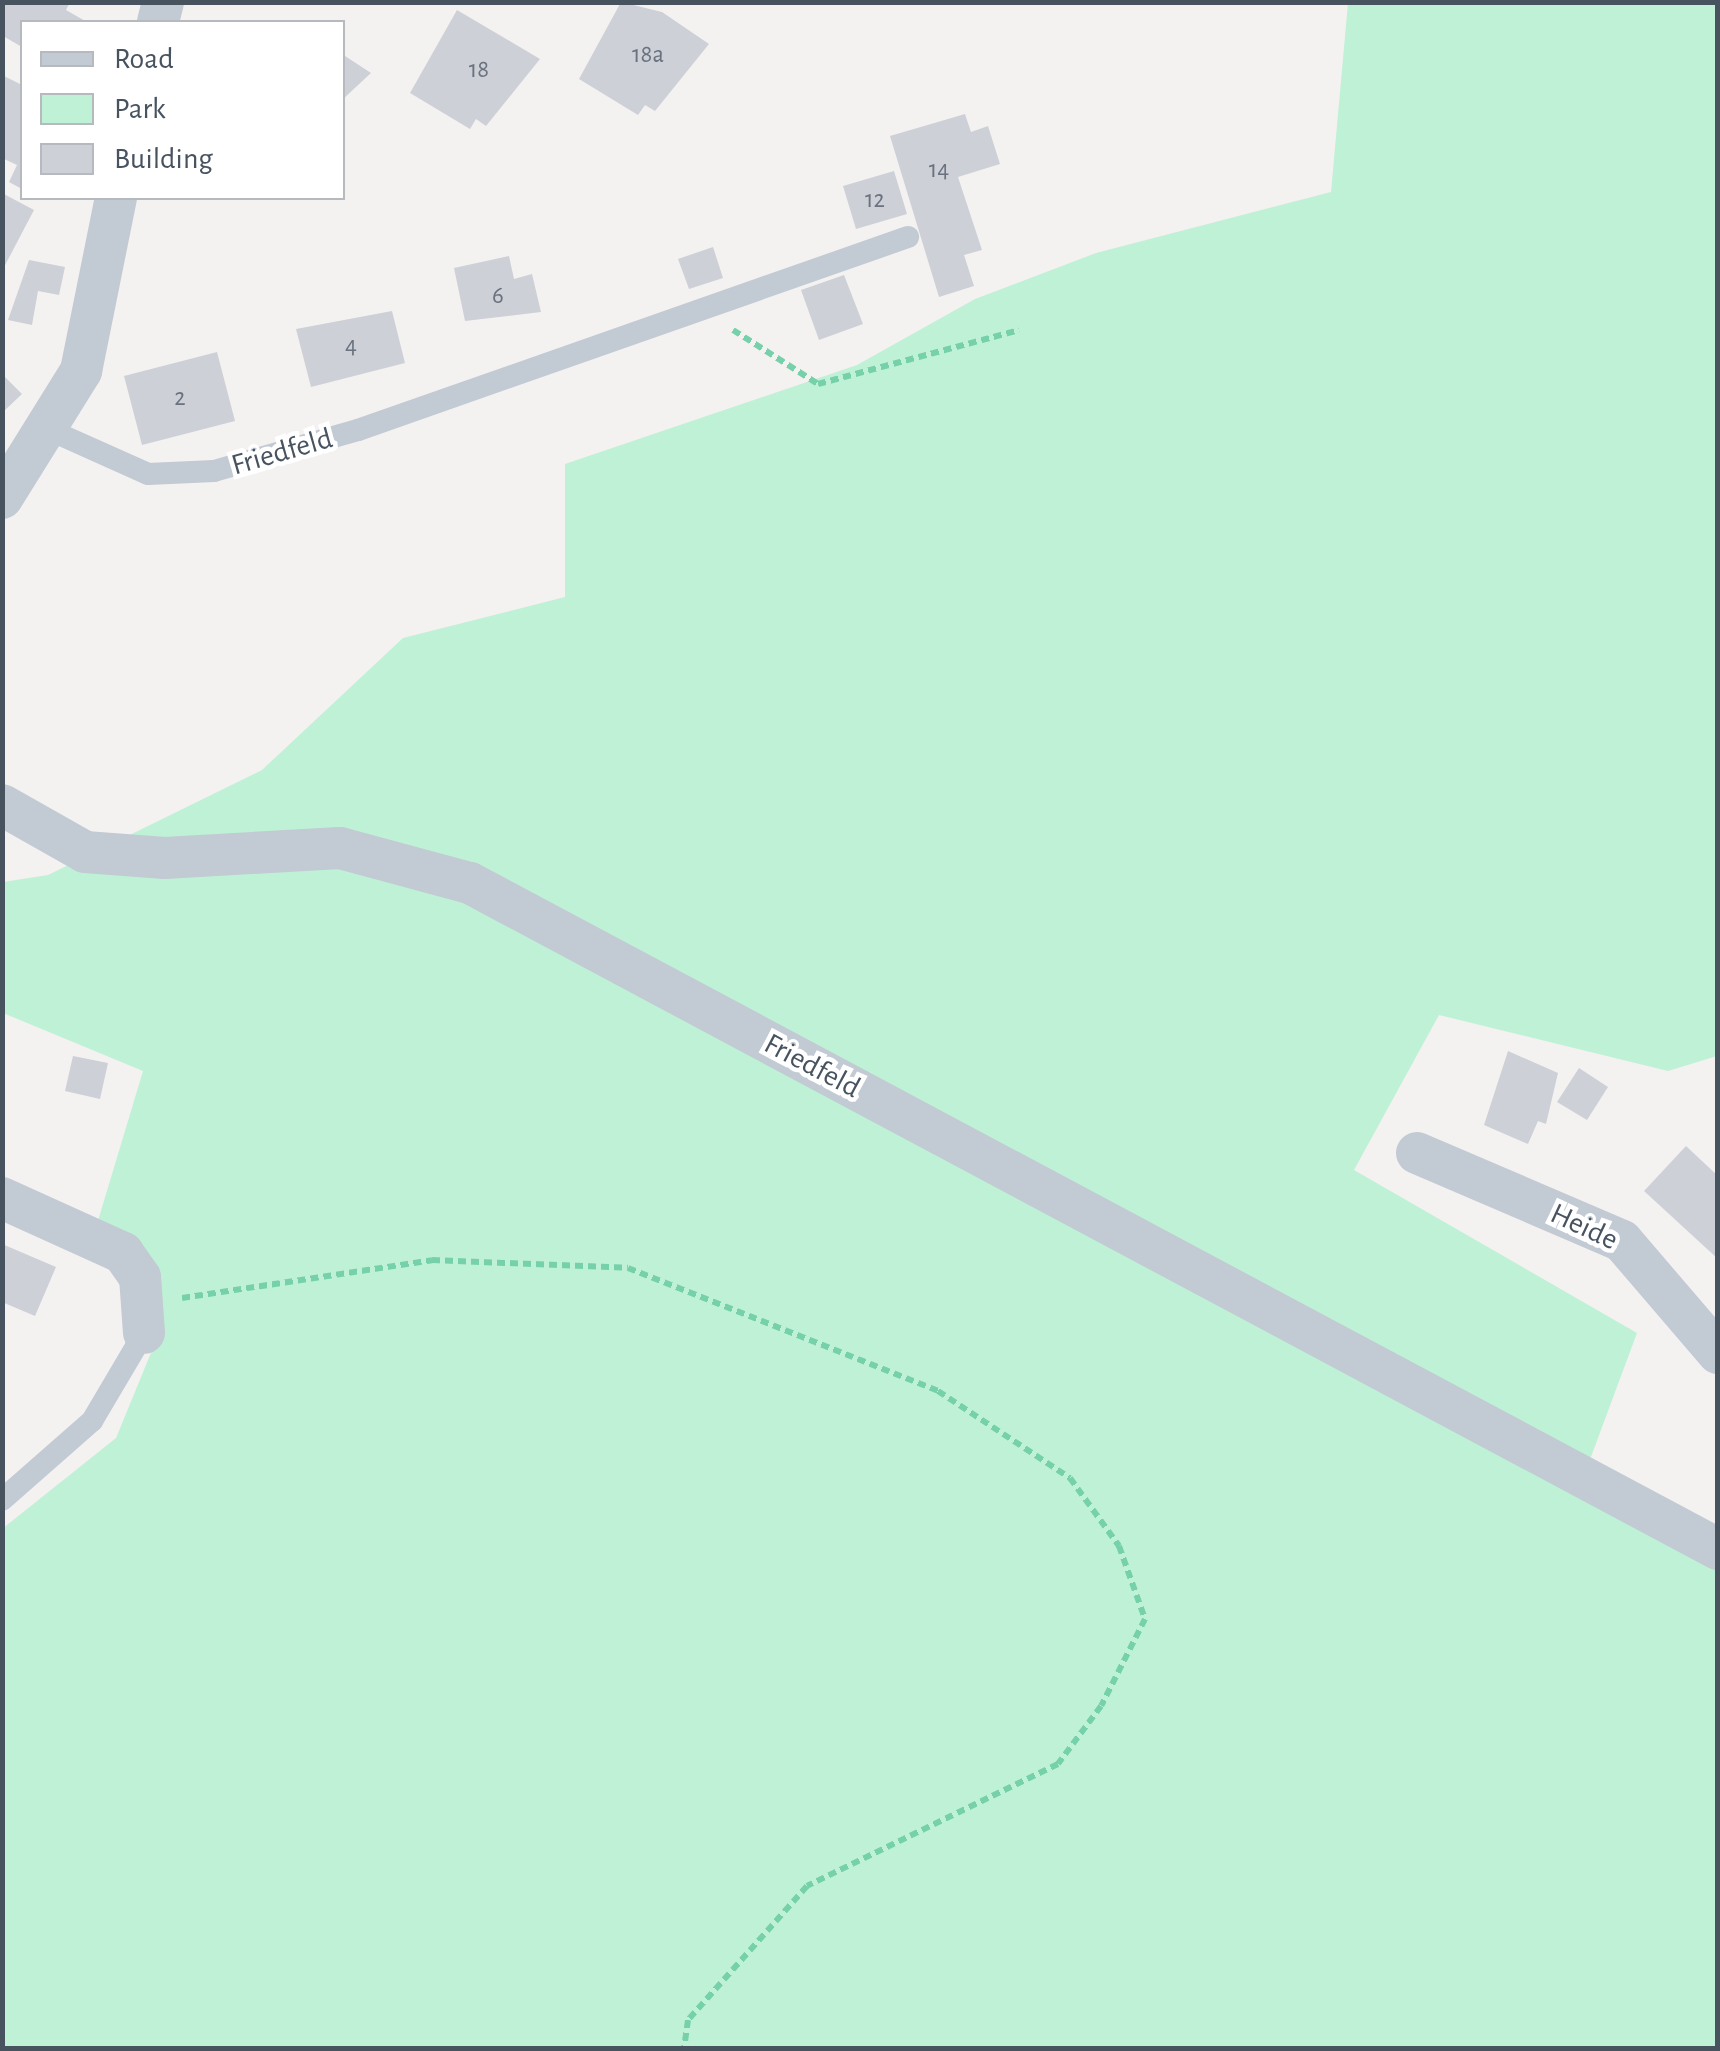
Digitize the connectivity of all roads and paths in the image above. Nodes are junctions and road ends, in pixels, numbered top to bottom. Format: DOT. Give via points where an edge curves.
graph roads {
  1 [pos="116,200"];
  2 [pos="908,237"];
  3 [pos="701,308"];
  4 [pos="1019,330"];
  5 [pos="52,431"];
  6 [pos="2,498"];
  7 [pos="2,805"];
  8 [pos="1416,1153"];
  9 [pos="2,1198"];
  10 [pos="144,1333"];
  11 [pos="1716,1351"];
  12 [pos="2,1500"];
  13 [pos="1718,1549"];
  14 [pos="684,2048"];
  1 -- 5 [label="street" via="80,371"];
  2 -- 3 [label="lane, Friedfeld"];
  3 -- 4 [label="path" via="818,384"];
  3 -- 5 [label="lane, Friedfeld" via="358,430 214,470 148,474"];
  5 -- 6 [label="street"];
  7 -- 13 [label="street, Friedfeld" via="85,852 165,858 340,848 470,883"];
  8 -- 11 [label="street, Heide" via="1622,1241"];
  9 -- 10 [label="street" via="123,1254 140,1277"];
  10 -- 12 [label="lane" via="92,1421"];
  10 -- 14 [label="path" via="162,1301 432,1260 628,1268 938,1390 1070,1478 1118,1546 1145,1619 1101,1706 1058,1764 807,1886 688,2020"];
}
